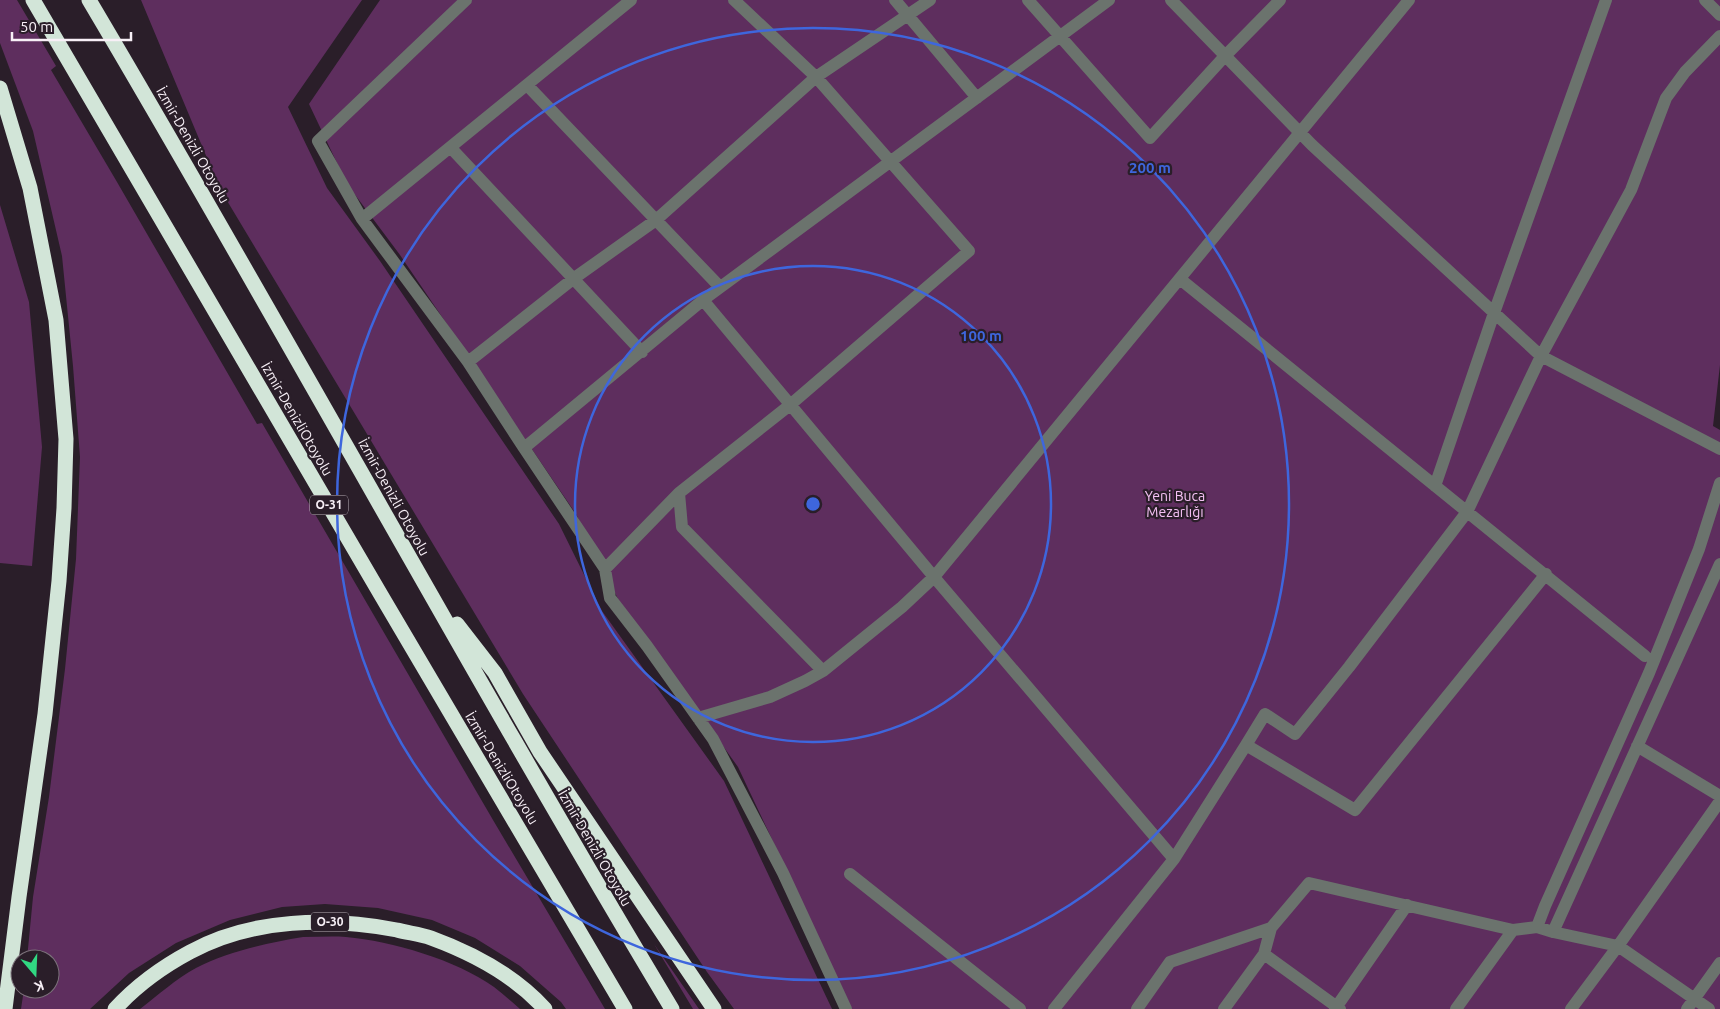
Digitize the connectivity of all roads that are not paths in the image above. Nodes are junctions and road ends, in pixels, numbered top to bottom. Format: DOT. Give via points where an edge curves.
graph roads {
  1 [pos="33,0"];
  2 [pos="89,0"];
  3 [pos="466,0"];
  4 [pos="630,0"];
  5 [pos="734,0"];
  6 [pos="895,0"];
  7 [pos="930,0"];
  8 [pos="1028,0"];
  9 [pos="1109,0"];
  10 [pos="1171,0"];
  11 [pos="1280,0"];
  12 [pos="1409,0"];
  13 [pos="1606,0"];
  14 [pos="1705,0"];
  15 [pos="1720,15"];
  16 [pos="908,16"];
  17 [pos="1060,36"];
  18 [pos="1720,36"];
  19 [pos="1225,56"];
  20 [pos="816,76"];
  21 [pos="527,85"];
  22 [pos="0,88"];
  23 [pos="977,98"];
  24 [pos="1300,133"];
  25 [pos="451,148"];
  26 [pos="891,161"];
  27 [pos="362,219"];
  28 [pos="656,220"];
  29 [pos="573,279"];
  30 [pos="1180,279"];
  31 [pos="720,288"];
  32 [pos="702,300"];
  33 [pos="1494,313"];
  34 [pos="642,352"];
  35 [pos="1541,356"];
  36 [pos="468,362"];
  37 [pos="790,405"];
  38 [pos="524,448"];
  39 [pos="1720,449"];
  40 [pos="1720,483"];
  41 [pos="1435,486"];
  42 [pos="679,493"];
  43 [pos="1467,512"];
  44 [pos="1720,564"];
  45 [pos="605,569"];
  46 [pos="1546,574"];
  47 [pos="421,577"];
  48 [pos="934,577"];
  49 [pos="1645,656"];
  50 [pos="823,671"];
  51 [pos="698,718"];
  52 [pos="1246,745"];
  53 [pos="1636,746"];
  54 [pos="1720,796"];
  55 [pos="1720,801"];
  56 [pos="1174,859"];
  57 [pos="850,874"];
  58 [pos="1407,905"];
  59 [pos="1537,926"];
  60 [pos="1271,928"];
  61 [pos="1513,930"];
  62 [pos="1553,932"];
  63 [pos="1618,946"];
  64 [pos="1264,954"];
  65 [pos="1720,962"];
  66 [pos="1695,998"];
  67 [pos="1338,1008"];
  68 [pos="5,1009"];
  69 [pos="115,1009"];
  70 [pos="546,1009"];
  71 [pos="625,1009"];
  72 [pos="672,1009"];
  73 [pos="714,1009"];
  74 [pos="846,1009"];
  75 [pos="1020,1009"];
  76 [pos="1054,1009"];
  77 [pos="1137,1009"];
  78 [pos="1224,1009"];
  79 [pos="1456,1009"];
  80 [pos="1571,1009"];
  81 [pos="1687,1009"];
  82 [pos="1709,1009"];
  1 -- 71 [label="highway, İzmir-DenizliOtoyolu / O-31"];
  2 -- 47 [label="highway, İzmir-Denizli Otoyolu" via="217,217"];
  3 -- 27 [label="lane" via="318,141"];
  4 -- 21 [label="lane"];
  5 -- 20 [label="lane"];
  6 -- 16 [label="lane"];
  7 -- 16 [label="lane"];
  8 -- 17 [label="lane"];
  9 -- 17 [label="lane"];
  10 -- 19 [label="lane"];
  11 -- 19 [label="lane"];
  12 -- 24 [label="lane"];
  13 -- 33 [label="lane"];
  14 -- 15 [label="lane"];
  16 -- 20 [label="lane"];
  16 -- 23 [label="lane"];
  17 -- 19 [label="lane" via="1150,138"];
  17 -- 23 [label="lane"];
  18 -- 35 [label="lane" via="1685,72 1666,98 1631,190"];
  19 -- 24 [label="lane"];
  20 -- 26 [label="lane"];
  20 -- 28 [label="lane"];
  21 -- 25 [label="lane"];
  21 -- 28 [label="lane"];
  22 -- 68 [label="highway" via="30,188 56,320 66,439 59,582 46,705"];
  23 -- 26 [label="lane"];
  24 -- 30 [label="lane"];
  24 -- 33 [label="lane"];
  25 -- 27 [label="lane"];
  25 -- 29 [label="lane"];
  26 -- 31 [label="lane"];
  26 -- 37 [label="lane" via="969,251"];
  27 -- 36 [label="lane"];
  28 -- 29 [label="lane"];
  28 -- 31 [label="lane"];
  29 -- 34 [label="lane"];
  29 -- 36 [label="lane"];
  30 -- 41 [label="lane"];
  30 -- 48 [label="lane"];
  31 -- 32 [label="lane"];
  32 -- 34 [label="lane"];
  32 -- 37 [label="lane"];
  33 -- 35 [label="lane"];
  33 -- 41 [label="lane"];
  34 -- 38 [label="lane"];
  35 -- 39 [label="lane"];
  35 -- 43 [label="lane"];
  36 -- 38 [label="lane"];
  37 -- 42 [label="lane"];
  37 -- 48 [label="lane"];
  38 -- 45 [label="lane"];
  40 -- 59 [label="lane" via="1699,549 1650,673"];
  41 -- 43 [label="lane"];
  42 -- 45 [label="lane"];
  42 -- 50 [label="lane" via="682,527"];
  43 -- 46 [label="lane"];
  43 -- 52 [label="lane" via="1295,734 1265,714"];
  44 -- 53 [label="lane"];
  45 -- 51 [label="lane" via="610,598"];
  46 -- 49 [label="lane"];
  46 -- 52 [label="lane" via="1355,810"];
  47 -- 72 [label="highway, İzmir-Denizli Otoyolu"];
  47 -- 73 [label="highway" via="495,673 540,752"];
  48 -- 50 [label="lane"];
  48 -- 56 [label="lane"];
  50 -- 51 [label="lane" via="770,697"];
  51 -- 74 [label="lane" via="714,739 783,873"];
  52 -- 56 [label="lane"];
  53 -- 54 [label="lane"];
  53 -- 62 [label="lane"];
  55 -- 63 [label="lane"];
  56 -- 76 [label="lane"];
  57 -- 75 [label="lane"];
  58 -- 60 [label="lane" via="1309,883"];
  58 -- 61 [label="lane"];
  58 -- 67 [label="lane"];
  59 -- 61 [label="lane"];
  59 -- 62 [label="lane"];
  60 -- 64 [label="lane"];
  60 -- 77 [label="lane" via="1170,962"];
  61 -- 79 [label="lane"];
  62 -- 63 [label="lane"];
  63 -- 66 [label="lane"];
  63 -- 80 [label="lane"];
  64 -- 67 [label="lane"];
  64 -- 78 [label="lane"];
  65 -- 66 [label="lane"];
  66 -- 81 [label="lane"];
  66 -- 82 [label="lane"];
  69 -- 70 [label="highway, O-30" via="128,994 191,951 228,936 270,926 316,922 352,923 429,937 481,960 530,993"];
}
